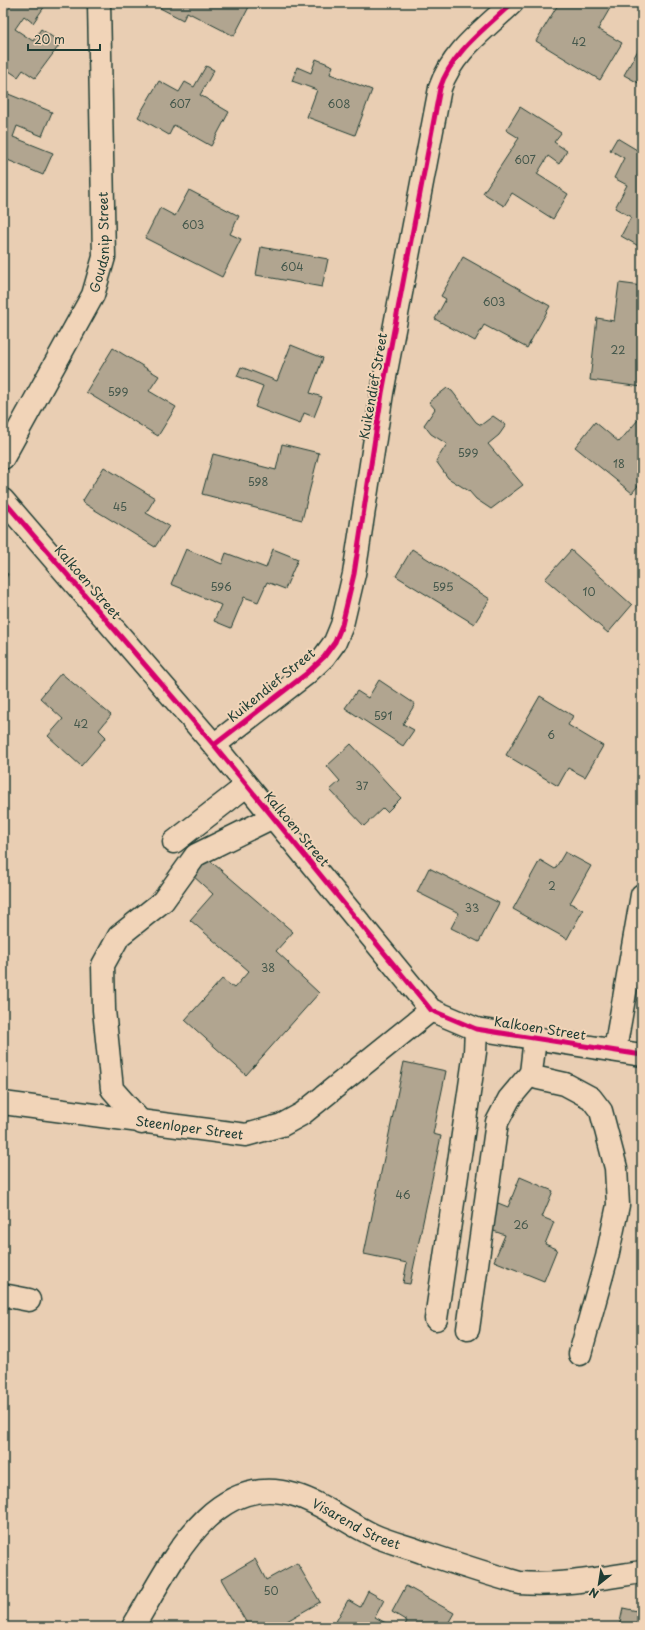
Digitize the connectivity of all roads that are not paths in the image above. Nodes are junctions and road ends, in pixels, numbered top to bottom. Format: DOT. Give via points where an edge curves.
graph roads {
  1 [pos="99,3"];
  2 [pos="512,3"];
  3 [pos="3,458"];
  4 [pos="3,500"];
  5 [pos="214,745"];
  6 [pos="246,786"];
  7 [pos="272,817"];
  8 [pos="174,842"];
  9 [pos="642,896"];
  10 [pos="431,1010"];
  11 [pos="476,1029"];
  12 [pos="535,1038"];
  13 [pos="615,1050"];
  14 [pos="642,1055"];
  15 [pos="531,1073"];
  16 [pos="3,1103"];
  17 [pos="142,1122"];
  18 [pos="3,1295"];
  19 [pos="29,1300"];
  20 [pos="436,1319"];
  21 [pos="468,1329"];
  22 [pos="580,1354"];
  23 [pos="642,1572"];
  24 [pos="134,1627"];
  1 -- 3 [label="street, Goudsnip Street" via="104,257 93,295"];
  2 -- 5 [label="street, Kuikendief Street" via="456,56 445,73 440,88 382,393 354,574 342,625 335,642 324,657 306,674"];
  4 -- 5 [label="street, Kalkoen Street"];
  5 -- 6 [label="street, Kalkoen Street"];
  6 -- 7 [label="street, Kalkoen Street"];
  6 -- 8 [label="street"];
  7 -- 10 [label="street, Kalkoen Street"];
  7 -- 17 [label="street" via="196,855 163,901 119,936 103,965 104,1010 112,1089"];
  9 -- 13 [label="street"];
  10 -- 11 [label="street, Kalkoen Street"];
  10 -- 17 [label="street, Steenloper Street" via="302,1114 282,1125 246,1135"];
  11 -- 12 [label="street, Kalkoen Street"];
  11 -- 20 [label="street" via="475,1052"];
  12 -- 13 [label="street, Kalkoen Street"];
  12 -- 15 [label="street"];
  13 -- 14 [label="street, Kalkoen Street"];
  15 -- 21 [label="street" via="509,1099 497,1122"];
  15 -- 22 [label="street" via="538,1078 565,1084 591,1098 601,1111 616,1168 618,1206 607,1257"];
  16 -- 17 [label="street, Steenloper Street"];
  18 -- 19 [label="street"];
  23 -- 24 [label="street, Visarend Street" via="564,1583 520,1583 374,1535 295,1495 257,1492 238,1497 219,1507 187,1537"];
}
